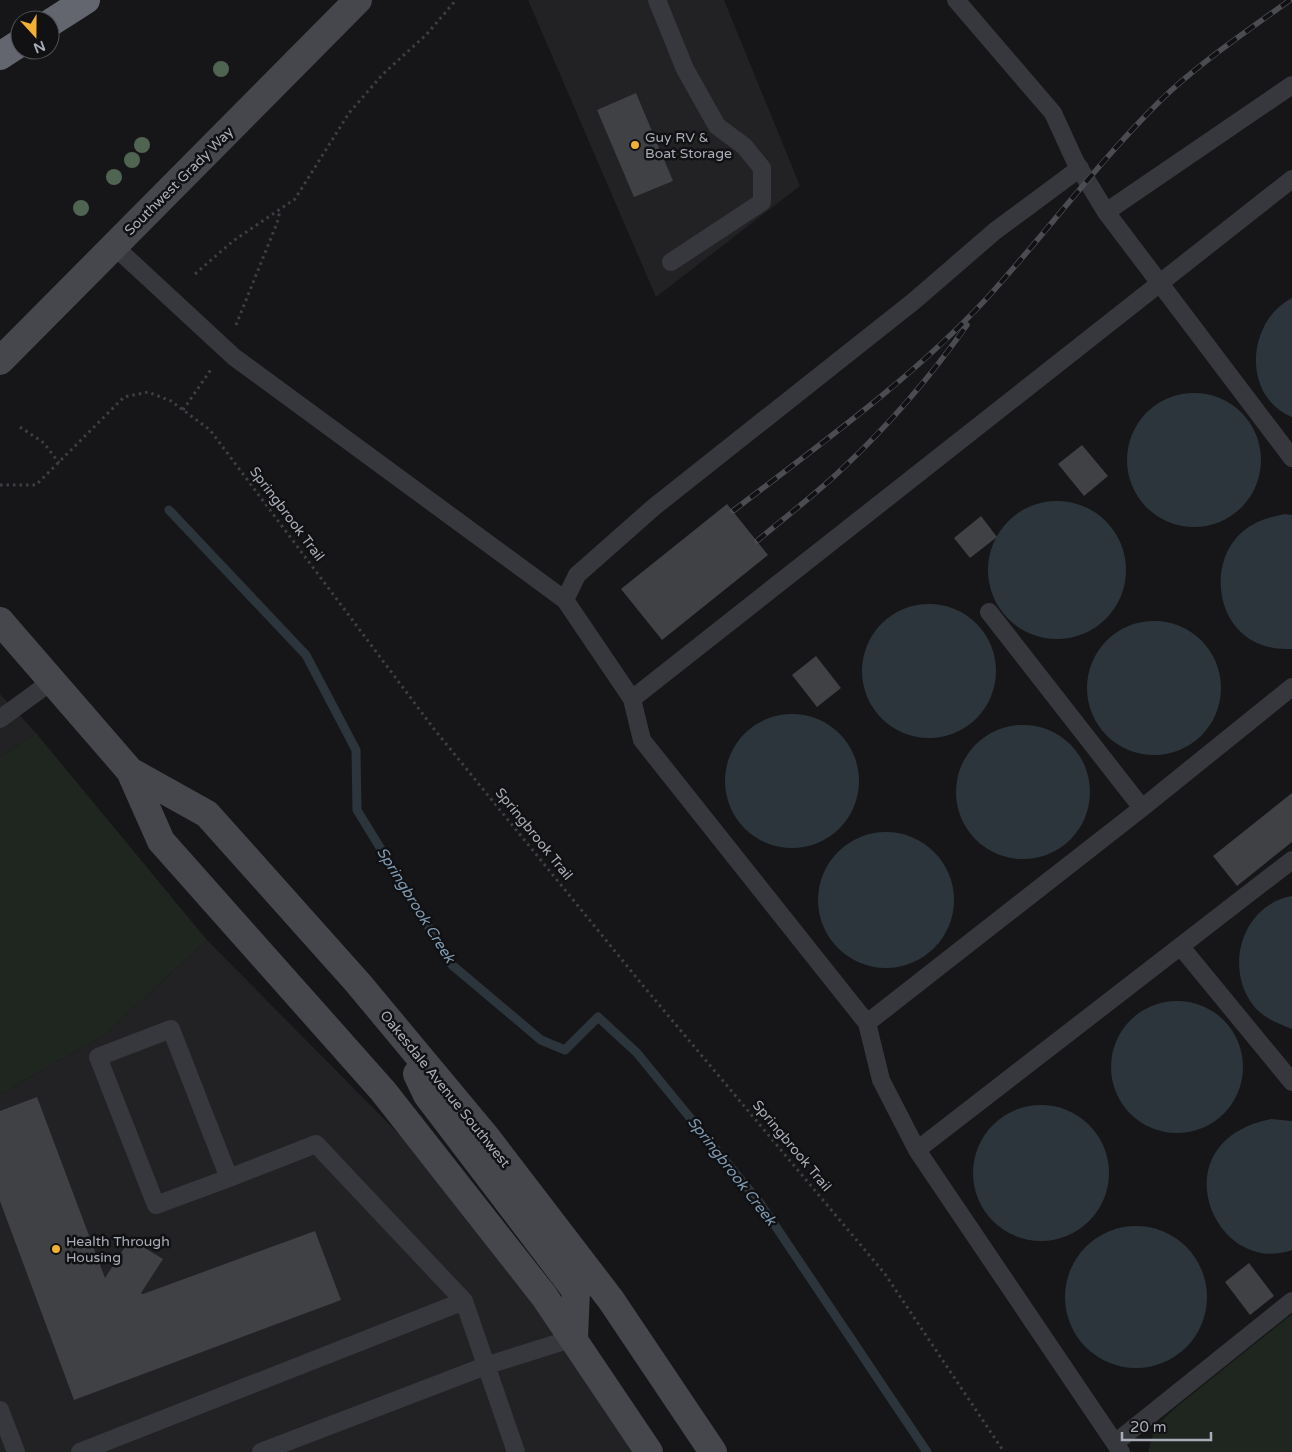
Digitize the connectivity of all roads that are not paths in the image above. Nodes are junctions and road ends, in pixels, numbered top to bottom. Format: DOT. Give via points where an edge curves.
graph roads {
  1 [pos="86,0"];
  2 [pos="358,0"];
  3 [pos="657,0"];
  4 [pos="956,0"];
  5 [pos="60,17"];
  6 [pos="1292,86"];
  7 [pos="1080,168"];
  8 [pos="1292,179"];
  9 [pos="1106,212"];
  10 [pos="114,246"];
  11 [pos="671,262"];
  12 [pos="1159,283"];
  13 [pos="0,361"];
  14 [pos="1292,458"];
  15 [pos="565,600"];
  16 [pos="989,612"];
  17 [pos="0,621"];
  18 [pos="52,681"];
  19 [pos="1292,687"];
  20 [pos="632,699"];
  21 [pos="0,719"];
  22 [pos="130,771"];
  23 [pos="1142,808"];
  24 [pos="1292,860"];
  25 [pos="1181,947"];
  26 [pos="867,1022"];
  27 [pos="396,1029"];
  28 [pos="1292,1082"];
  29 [pos="917,1150"];
  30 [pos="229,1178"];
  31 [pos="464,1301"];
  32 [pos="1292,1301"];
  33 [pos="574,1338"];
  34 [pos="488,1365"];
  35 [pos="0,1410"];
  36 [pos="1118,1448"];
  37 [pos="16,1452"];
  38 [pos="80,1452"];
  39 [pos="261,1452"];
  40 [pos="516,1452"];
  41 [pos="649,1452"];
  42 [pos="713,1452"];
  1 -- 5 [label="highway"];
  2 -- 10 [label="street, Southwest Grady Way"];
  3 -- 11 [label="lane" via="685,70 717,126 744,146 762,168 762,202"];
  4 -- 7 [label="lane" via="1053,113"];
  6 -- 9 [label="lane"];
  7 -- 9 [label="lane"];
  7 -- 15 [label="lane" via="995,231 914,301 654,507 577,575"];
  8 -- 12 [label="lane"];
  9 -- 12 [label="lane"];
  10 -- 13 [label="street, Southwest Grady Way"];
  10 -- 15 [label="lane" via="225,349"];
  12 -- 14 [label="lane"];
  12 -- 20 [label="lane"];
  15 -- 20 [label="lane"];
  16 -- 23 [label="lane"];
  17 -- 18 [label="street, Oakesdale Avenue Southwest"];
  18 -- 21 [label="lane"];
  18 -- 22 [label="street, Oakesdale Avenue Southwest"];
  19 -- 23 [label="lane"];
  20 -- 26 [label="lane" via="642,740"];
  22 -- 27 [label="street, Oakesdale Avenue Southwest" via="207,814"];
  22 -- 33 [label="street, Oakesdale Avenue Southwest" via="161,840 383,1091"];
  23 -- 26 [label="lane"];
  24 -- 25 [label="lane"];
  25 -- 28 [label="lane"];
  25 -- 29 [label="lane"];
  26 -- 29 [label="lane" via="880,1080"];
  27 -- 33 [label="street" via="427,1095 576,1291"];
  27 -- 42 [label="street, Oakesdale Avenue Southwest" via="487,1138 610,1300"];
  29 -- 36 [label="lane"];
  30 -- 30 [label="lane" via="156,1204 98,1057 171,1029"];
  30 -- 31 [label="lane" via="316,1144"];
  31 -- 34 [label="lane"];
  31 -- 38 [label="lane"];
  32 -- 36 [label="lane"];
  33 -- 34 [label="lane"];
  33 -- 41 [label="street, Oakesdale Avenue Southwest"];
  34 -- 39 [label="lane"];
  34 -- 40 [label="lane"];
  35 -- 37 [label="lane"];
}
